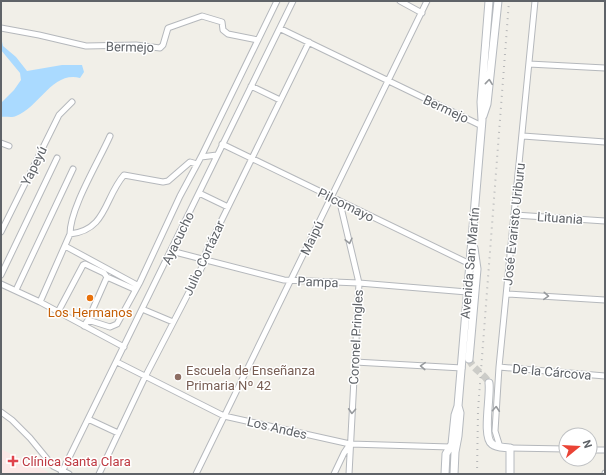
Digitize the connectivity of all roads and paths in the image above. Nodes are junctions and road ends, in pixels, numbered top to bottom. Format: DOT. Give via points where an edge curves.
graph roads {
  1 [pos="277,1"];
  2 [pos="293,1"];
  3 [pos="400,1"];
  4 [pos="427,1"];
  5 [pos="489,1"];
  6 [pos="498,1"];
  7 [pos="535,1"];
  8 [pos="422,13"];
  9 [pos="1,28"];
  10 [pos="280,29"];
  11 [pos="258,40"];
  12 [pos="309,42"];
  13 [pos="529,64"];
  14 [pos="605,68"];
  15 [pos="387,82"];
  16 [pos="252,86"];
  17 [pos="280,100"];
  18 [pos="72,102"];
  19 [pos="482,123"];
  20 [pos="110,136"];
  21 [pos="523,136"];
  22 [pos="605,142"];
  23 [pos="1,143"];
  24 [pos="222,144"];
  25 [pos="8,146"];
  26 [pos="216,155"];
  27 [pos="201,157"];
  28 [pos="57,158"];
  29 [pos="252,159"];
  30 [pos="197,164"];
  31 [pos="73,169"];
  32 [pos="199,193"];
  33 [pos="331,198"];
  34 [pos="340,203"];
  35 [pos="228,207"];
  36 [pos="515,214"];
  37 [pos="605,221"];
  38 [pos="1,232"];
  39 [pos="70,234"];
  40 [pos="472,242"];
  41 [pos="65,246"];
  42 [pos="172,251"];
  43 [pos="204,260"];
  44 [pos="470,264"];
  45 [pos="1,275"];
  46 [pos="108,277"];
  47 [pos="291,280"];
  48 [pos="359,283"];
  49 [pos="1,284"];
  50 [pos="136,287"];
  51 [pos="16,290"];
  52 [pos="467,292"];
  53 [pos="507,294"];
  54 [pos="605,300"];
  55 [pos="40,302"];
  56 [pos="142,308"];
  57 [pos="58,312"];
  58 [pos="88,320"];
  59 [pos="173,322"];
  60 [pos="84,326"];
  61 [pos="124,347"];
  62 [pos="469,359"];
  63 [pos="117,362"];
  64 [pos="355,362"];
  65 [pos="499,367"];
  66 [pos="462,368"];
  67 [pos="605,376"];
  68 [pos="145,377"];
  69 [pos="489,383"];
  70 [pos="458,406"];
  71 [pos="1,412"];
  72 [pos="224,416"];
  73 [pos="88,419"];
  74 [pos="118,434"];
  75 [pos="350,444"];
  76 [pos="450,447"];
  77 [pos="500,447"];
  78 [pos="510,448"];
  79 [pos="558,449"];
  80 [pos="446,458"];
  81 [pos="62,473"];
  82 [pos="69,474"];
  83 [pos="99,474"];
  84 [pos="196,474"];
  85 [pos="334,474"];
  86 [pos="349,474"];
  87 [pos="445,474"];
  88 [pos="450,474"];
  89 [pos="454,474"];
  90 [pos="510,474"];
  1 -- 11 [label="street, Ayacucho"];
  2 -- 10 [label="street, Ayacucho"];
  3 -- 8 [label="street"];
  4 -- 8 [label="street, Maipú"];
  5 -- 19 [label="main road, Avenida San Martín" via="481,102"];
  19 -- 6 [label="main road, Avenida San Martín, one-way" via="487,104"];
  7 -- 13 [label="street, José Evaristo Uriburu"];
  8 -- 15 [label="street, Maipú"];
  9 -- 11 [label="street, Bermejo" via="86,46 136,45 160,48 168,28 202,16 222,22 228,34"];
  10 -- 12 [label="street, Bermejo"];
  10 -- 16 [label="street, Ayacucho"];
  11 -- 27 [label="street, Ayacucho"];
  12 -- 15 [label="street, Bermejo"];
  12 -- 17 [label="street, Julio Cortázar"];
  13 -- 14 [label="street"];
  13 -- 21 [label="street, José Evaristo Uriburu"];
  15 -- 19 [label="street, Bermejo"];
  15 -- 33 [label="street, Maipú"];
  16 -- 17 [label="street"];
  16 -- 24 [label="street, Ayacucho"];
  17 -- 29 [label="street, Julio Cortázar"];
  18 -- 38 [label="street, Yapeyú" via="59,115"];
  19 -- 40 [label="main road, Avenida San Martín"];
  20 -- 39 [label="street" via="70,225"];
  21 -- 22 [label="street"];
  21 -- 36 [label="street, José Evaristo Uriburu"];
  23 -- 25 [label="street"];
  24 -- 26 [label="street, Ayacucho"];
  24 -- 29 [label="street, Pilcomayo"];
  26 -- 27 [label="street"];
  26 -- 32 [label="street, Ayacucho"];
  27 -- 30 [label="street, Ayacucho"];
  28 -- 45 [label="street"];
  29 -- 33 [label="street, Pilcomayo"];
  29 -- 35 [label="street, Julio Cortázar"];
  30 -- 39 [label="street" via="190,162 172,179 163,182 124,175 98,220 84,232"];
  30 -- 50 [label="street, Ayacucho"];
  31 -- 51 [label="street"];
  32 -- 35 [label="street"];
  32 -- 42 [label="street, Ayacucho"];
  33 -- 34 [label="street, Pilcomayo"];
  33 -- 47 [label="street, Maipú"];
  34 -- 44 [label="street, Pilcomayo"];
  34 -- 48 [label="street, Coronel Pringles, one-way"];
  35 -- 43 [label="street, Julio Cortázar"];
  36 -- 37 [label="street, Lituania"];
  36 -- 53 [label="street, José Evaristo Uriburu"];
  39 -- 41 [label="street"];
  40 -- 44 [label="main road, Avenida San Martín"];
  40 -- 62 [label="main road" via="477,269"];
  41 -- 50 [label="street"];
  41 -- 55 [label="street"];
  42 -- 43 [label="street, Pampa"];
  42 -- 56 [label="street, Ayacucho"];
  43 -- 47 [label="street, Pampa"];
  43 -- 59 [label="street, Julio Cortázar"];
  44 -- 52 [label="main road, Avenida San Martín"];
  46 -- 50 [label="street"];
  46 -- 57 [label="street" via="85,264 80,266"];
  46 -- 58 [label="street"];
  47 -- 48 [label="street, Pampa"];
  47 -- 72 [label="street, Maipú"];
  48 -- 52 [label="street, Pampa"];
  48 -- 64 [label="street, Coronel Pringles"];
  49 -- 51 [label="street"];
  50 -- 58 [label="street, Ayacucho" via="115,326 110,327"];
  51 -- 55 [label="street"];
  52 -- 66 [label="main road, Avenida San Martín"];
  53 -- 54 [label="street, one-way"];
  53 -- 65 [label="street, José Evaristo Uriburu"];
  55 -- 57 [label="street"];
  56 -- 59 [label="street"];
  56 -- 61 [label="street, Ayacucho"];
  57 -- 60 [label="street"];
  58 -- 60 [label="street"];
  59 -- 68 [label="street, Julio Cortázar"];
  60 -- 61 [label="street"];
  61 -- 63 [label="street, Ayacucho"];
  63 -- 68 [label="street, Los Andes"];
  63 -- 73 [label="street, Ayacucho"];
  66 -- 64 [label="street, one-way"];
  64 -- 75 [label="street, Coronel Pringles, one-way"];
  65 -- 67 [label="street, De la Cárcova"];
  77 -- 65 [label="street, José Evaristo Uriburu, one-way" via="495,431"];
  66 -- 70 [label="main road, Avenida San Martín"];
  68 -- 72 [label="street, Los Andes"];
  68 -- 74 [label="street, Julio Cortázar"];
  69 -- 77 [label="main road" via="491,395 487,436 492,444"];
  70 -- 76 [label="main road, Avenida San Martín" via="454,416"];
  70 -- 89 [label="main road, Avenida San Martín" via="460,420 454,452"];
  71 -- 81 [label="street" via="12,420"];
  72 -- 75 [label="street, Los Andes"];
  72 -- 84 [label="street, Maipú"];
  73 -- 74 [label="street"];
  73 -- 81 [label="street, Ayacucho"];
  74 -- 83 [label="street, Julio Cortázar"];
  75 -- 76 [label="street, Los Andes"];
  75 -- 85 [label="street"];
  75 -- 86 [label="street, Coronel Pringles"];
  76 -- 80 [label="main road, Avenida San Martín"];
  77 -- 78 [label="main road"];
  78 -- 79 [label="street"];
  78 -- 90 [label="main road"];
  80 -- 87 [label="main road, Avenida San Martín"];
  80 -- 88 [label="main road" via="450,462"];
  81 -- 82 [label="street"];
}
